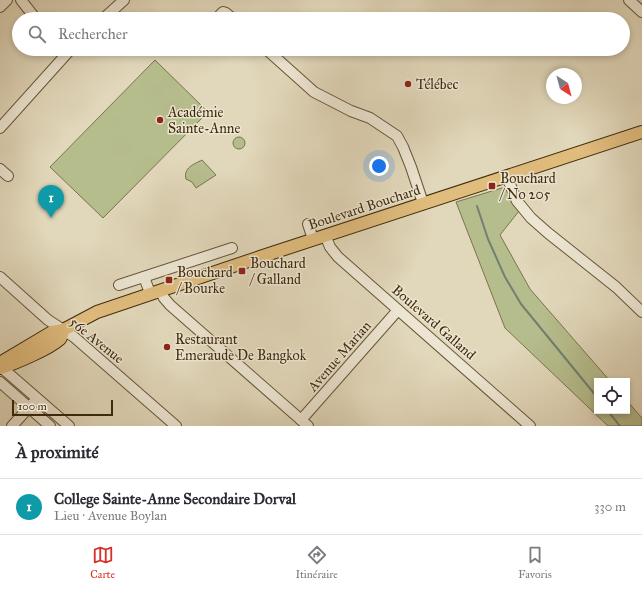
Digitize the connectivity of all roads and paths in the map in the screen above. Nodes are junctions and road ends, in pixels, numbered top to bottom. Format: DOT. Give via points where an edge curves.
graph roads {
  1 [pos="7,0"];
  2 [pos="21,0"];
  3 [pos="124,0"];
  4 [pos="629,0"];
  5 [pos="0,7"];
  6 [pos="30,12"];
  7 [pos="111,12"];
  8 [pos="642,12"];
  9 [pos="60,56"];
  10 [pos="274,56"];
  11 [pos="0,128"];
  12 [pos="642,132"];
  13 [pos="507,177"];
  14 [pos="423,203"];
  15 [pos="308,224"];
  16 [pos="325,235"];
  17 [pos="313,239"];
  18 [pos="232,248"];
  19 [pos="0,277"];
  20 [pos="144,277"];
  21 [pos="119,285"];
  22 [pos="155,292"];
  23 [pos="398,310"];
  24 [pos="642,311"];
  25 [pos="64,330"];
  26 [pos="0,366"];
  27 [pos="0,382"];
  28 [pos="37,399"];
  29 [pos="29,408"];
  30 [pos="304,423"];
  31 [pos="12,426"];
  32 [pos="50,426"];
  33 [pos="69,426"];
  34 [pos="176,426"];
  35 [pos="530,426"];
  1 -- 5 [label="street"];
  2 -- 6 [label="street"];
  3 -- 7 [label="street"];
  4 -- 8 [label="street"];
  9 -- 11 [label="street"];
  10 -- 14 [label="street" via="314,92 370,118 397,136"];
  12 -- 13 [label="main road, Boulevard Bouchard"];
  13 -- 14 [label="main road, Boulevard Bouchard"];
  13 -- 24 [label="street" via="517,201 531,218"];
  14 -- 16 [label="main road, Boulevard Bouchard"];
  15 -- 17 [label="street"];
  16 -- 17 [label="main road, Boulevard Bouchard"];
  16 -- 23 [label="street, Boulevard Galland" via="333,251"];
  17 -- 22 [label="main road, Boulevard Bouchard"];
  18 -- 20 [label="street"];
  19 -- 25 [label="street, 56e Avenue" via="48,320"];
  20 -- 21 [label="street"];
  20 -- 22 [label="street"];
  22 -- 25 [label="main road, Boulevard Bouchard" via="97,312"];
  22 -- 30 [label="street"];
  23 -- 30 [label="street, Avenue Marian"];
  23 -- 35 [label="street, Boulevard Galland"];
  25 -- 26 [label="main road, Boulevard Bouchard" via="52,332"];
  25 -- 34 [label="street, 56e Avenue"];
  26 -- 28 [label="street"];
  27 -- 29 [label="street"];
  28 -- 29 [label="street"];
  28 -- 33 [label="street"];
  29 -- 31 [label="street"];
  29 -- 32 [label="street"];
}
